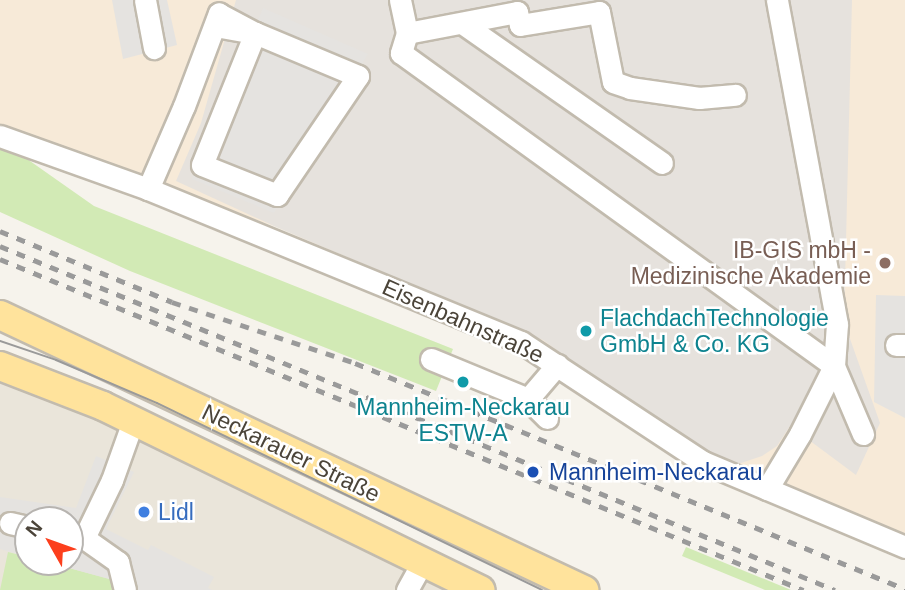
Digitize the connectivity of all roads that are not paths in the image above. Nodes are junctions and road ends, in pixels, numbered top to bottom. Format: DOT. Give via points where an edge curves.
graph roads {
  1 [pos="145,0"];
  2 [pos="400,0"];
  3 [pos="777,0"];
  4 [pos="218,13"];
  5 [pos="462,23"];
  6 [pos="255,33"];
  7 [pos="407,33"];
  8 [pos="154,48"];
  9 [pos="612,82"];
  10 [pos="735,95"];
  11 [pos="589,112"];
  12 [pos="0,136"];
  13 [pos="662,163"];
  14 [pos="148,189"];
  15 [pos="0,315"];
  16 [pos="431,359"];
  17 [pos="557,365"];
  18 [pos="0,366"];
  19 [pos="834,366"];
  20 [pos="528,399"];
  21 [pos="547,418"];
  22 [pos="133,421"];
  23 [pos="863,434"];
  24 [pos="767,489"];
  25 [pos="84,525"];
  26 [pos="84,540"];
  27 [pos="905,547"];
  28 [pos="422,563"];
  29 [pos="125,590"];
  30 [pos="407,590"];
  31 [pos="481,590"];
  32 [pos="583,590"];
  1 -- 8 [label="street"];
  2 -- 7 [label="street"];
  3 -- 19 [label="street" via="837,324"];
  4 -- 6 [label="street"];
  4 -- 14 [label="street"];
  5 -- 7 [label="street"];
  5 -- 9 [label="street" via="517,12 520,25 599,12"];
  5 -- 11 [label="street"];
  6 -- 6 [label="street" via="358,76 277,195 202,165"];
  7 -- 19 [label="street" via="401,54"];
  9 -- 10 [label="street" via="699,98"];
  9 -- 11 [label="street"];
  11 -- 13 [label="street"];
  12 -- 14 [label="street, Eisenbahnstraße"];
  14 -- 17 [label="street, Eisenbahnstraße" via="521,342"];
  15 -- 32 [label="main road, Neckarauer Straße"];
  16 -- 20 [label="street"];
  17 -- 20 [label="street"];
  17 -- 24 [label="street, Eisenbahnstraße" via="703,462"];
  18 -- 22 [label="main road, Neckarauer Straße"];
  19 -- 23 [label="street"];
  19 -- 24 [label="street"];
  20 -- 21 [label="street"];
  22 -- 25 [label="street" via="112,480"];
  22 -- 28 [label="main road, Neckarauer Straße"];
  24 -- 27 [label="street, Eisenbahnstraße"];
  26 -- 29 [label="street" via="118,562"];
  28 -- 30 [label="street"];
  28 -- 31 [label="main road, Neckarauer Straße"];
}
